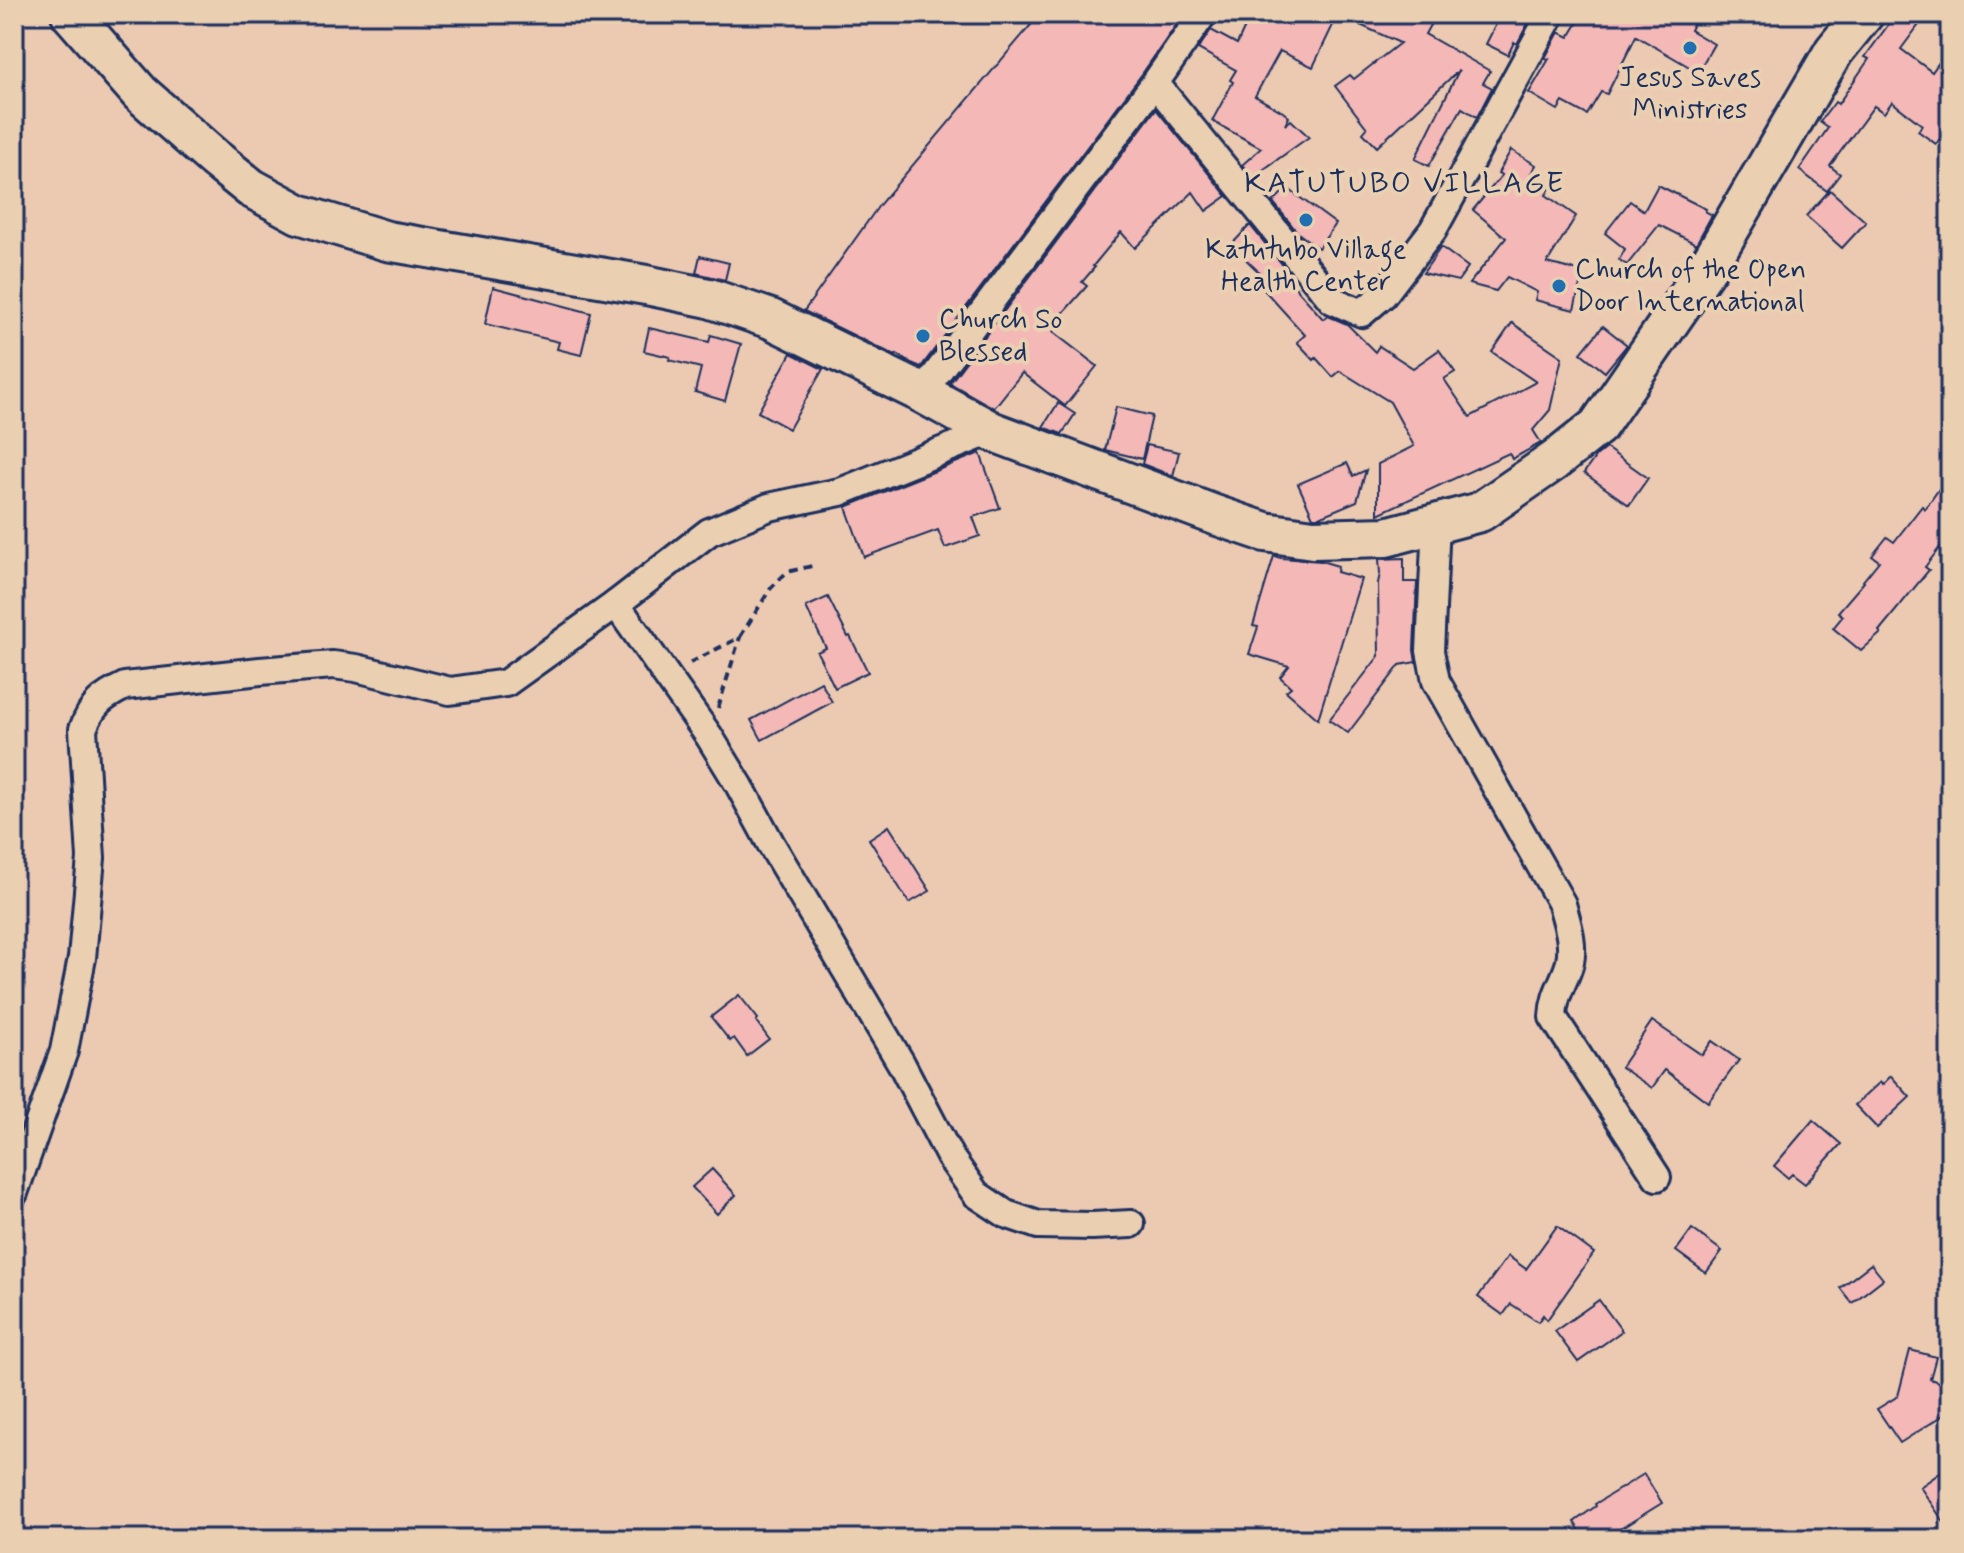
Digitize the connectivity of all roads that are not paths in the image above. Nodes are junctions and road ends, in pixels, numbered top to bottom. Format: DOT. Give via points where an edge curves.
graph roads {
  1 [pos="71,14"];
  2 [pos="1203,14"];
  3 [pos="1551,14"];
  4 [pos="1864,14"];
  5 [pos="1155,83"];
  6 [pos="922,393"];
  7 [pos="991,431"];
  8 [pos="1436,523"];
  9 [pos="616,604"];
  10 [pos="1657,1177"];
  11 [pos="14,1193"];
  12 [pos="1131,1224"];
  1 -- 6 [label="street" via="140,93 215,159 251,188 299,214 387,241 709,298 771,319"];
  2 -- 5 [label="street"];
  3 -- 5 [label="street" via="1433,230 1383,295 1362,313 1332,300"];
  4 -- 8 [label="street" via="1834,51 1710,263 1598,426 1480,512"];
  5 -- 6 [label="street"];
  6 -- 7 [label="street"];
  7 -- 8 [label="street" via="1265,532 1313,539 1386,537"];
  7 -- 9 [label="street" via="840,492 769,507 709,532"];
  8 -- 10 [label="street" via="1430,651 1436,681 1562,904 1570,961 1553,1017"];
  9 -- 11 [label="street" via="506,683 450,691 333,665 125,686 105,695 89,712 83,729 91,858 82,958 64,1051"];
  9 -- 12 [label="street" via="709,736 976,1194 1006,1214 1038,1225"];
}
